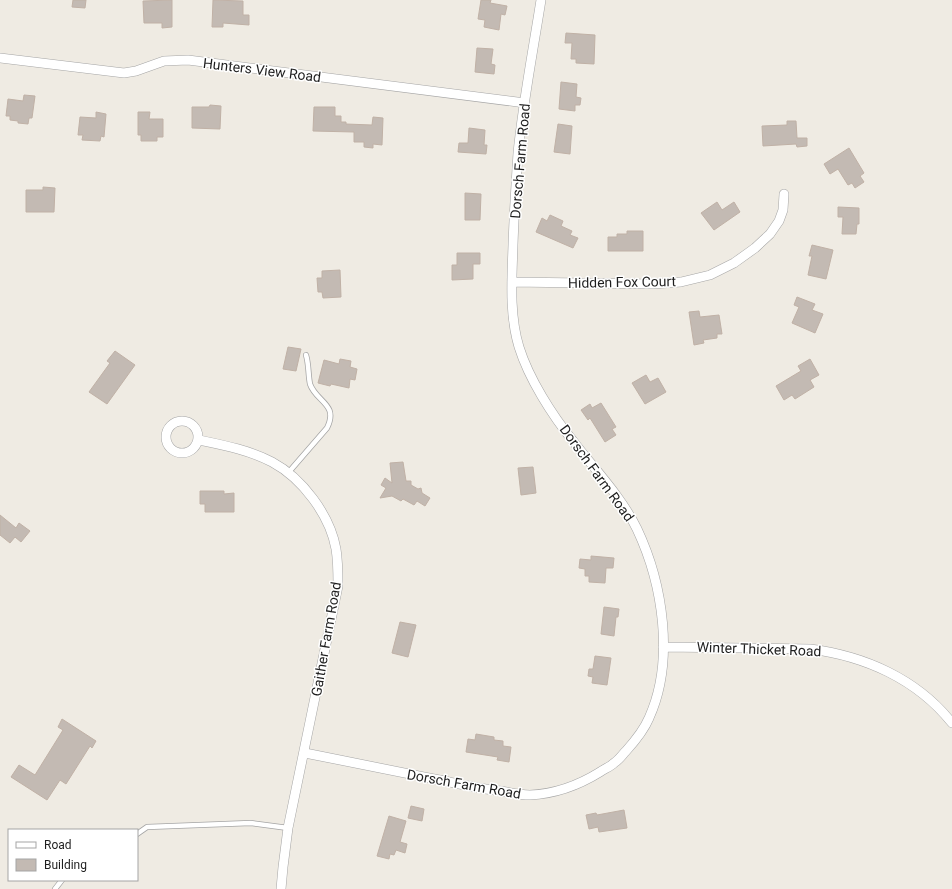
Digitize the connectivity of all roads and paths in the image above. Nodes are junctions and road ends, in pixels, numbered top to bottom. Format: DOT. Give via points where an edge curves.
graph roads {
  1 [pos="541,0"];
  2 [pos="0,58"];
  3 [pos="525,103"];
  4 [pos="784,194"];
  5 [pos="512,282"];
  6 [pos="306,355"];
  7 [pos="199,440"];
  8 [pos="288,473"];
  9 [pos="664,647"];
  10 [pos="952,723"];
  11 [pos="304,753"];
  12 [pos="288,828"];
  13 [pos="138,833"];
  14 [pos="282,889"];
  1 -- 3 [label="street, Dorsch Farm Road"];
  2 -- 3 [label="street, Hunters View Road" via="124,73 164,61 188,60"];
  3 -- 5 [label="street, Dorsch Farm Road" via="515,200"];
  4 -- 5 [label="street, Hidden Fox Court" via="784,210 770,234 734,263 710,275 681,282 653,284"];
  5 -- 9 [label="street, Dorsch Farm Road" via="514,322 519,348 531,376 551,410 619,499 636,527 657,587"];
  6 -- 8 [label="lane" via="312,388 328,406 331,420 328,428"];
  7 -- 8 [label="street, Gaither Farm Road" via="254,454 273,462"];
  8 -- 11 [label="street, Gaither Farm Road" via="305,488 318,506 336,547 338,566 338,586"];
  9 -- 10 [label="street, Winter Thicket Road" via="810,649 851,657 907,682 943,711"];
  9 -- 11 [label="street, Dorsch Farm Road" via="656,700 649,719 636,740 615,762 591,777 546,794 526,795 480,788"];
  11 -- 12 [label="street, Gaither Farm Road"];
  12 -- 13 [label="lane" via="251,823 223,823 148,827"];
  12 -- 14 [label="street, Gaither Farm Road"];
}
